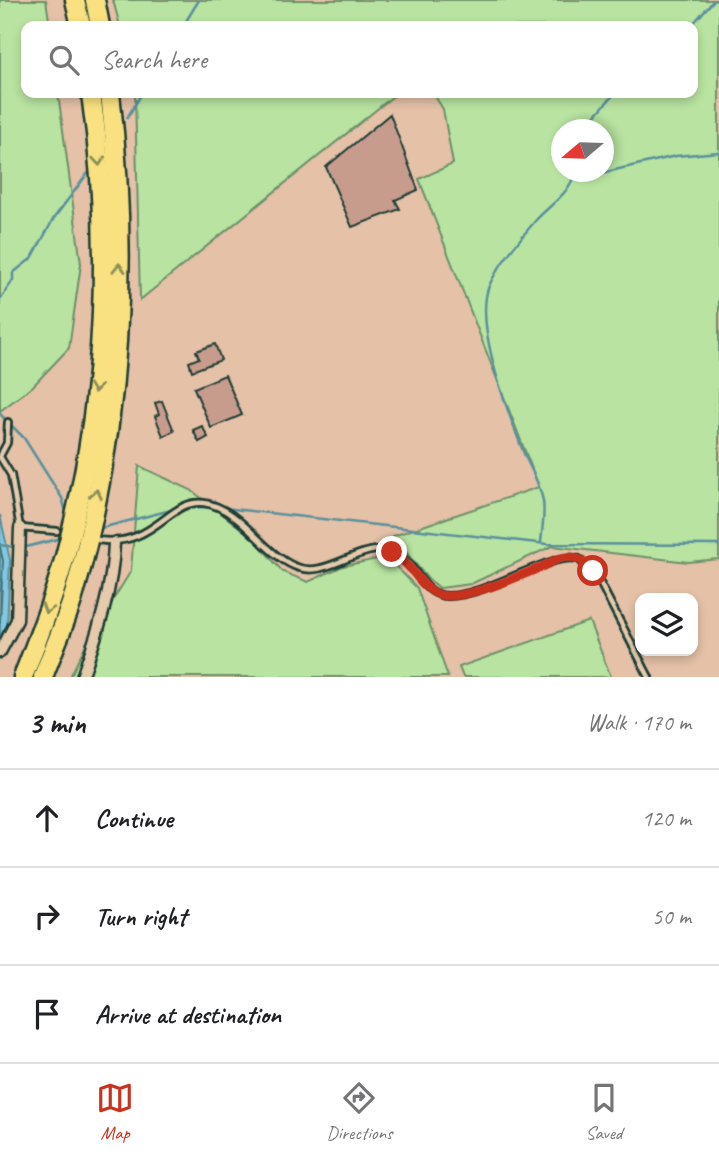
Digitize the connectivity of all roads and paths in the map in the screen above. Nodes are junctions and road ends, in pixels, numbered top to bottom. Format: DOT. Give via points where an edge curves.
graph roads {
  1 [pos="75,0"];
  2 [pos="95,0"];
  3 [pos="80,21"];
  4 [pos="99,21"];
  5 [pos="92,98"];
  6 [pos="111,98"];
  7 [pos="8,422"];
  8 [pos="0,456"];
  9 [pos="20,528"];
  10 [pos="57,531"];
  11 [pos="98,540"];
  12 [pos="114,543"];
  13 [pos="0,652"];
  14 [pos="23,677"];
  15 [pos="43,677"];
  16 [pos="82,677"];
  17 [pos="649,677"];
  1 -- 3 [label="highway"];
  2 -- 4 [label="highway"];
  5 -- 14 [label="highway, one-way" via="102,195 103,284 96,380 69,542"];
  15 -- 6 [label="highway, one-way" via="76,588 111,412 119,253"];
  7 -- 8 [label="lane" via="7,443"];
  8 -- 9 [label="lane" via="11,475"];
  9 -- 10 [label="lane"];
  9 -- 13 [label="street" via="17,620"];
  11 -- 12 [label="lane"];
  12 -- 16 [label="street" via="99,630"];
  12 -- 17 [label="lane" via="140,537 176,511 198,503 220,509 298,568 321,567 376,550 392,552 441,595 496,584 565,557 579,559 598,579"];
}
